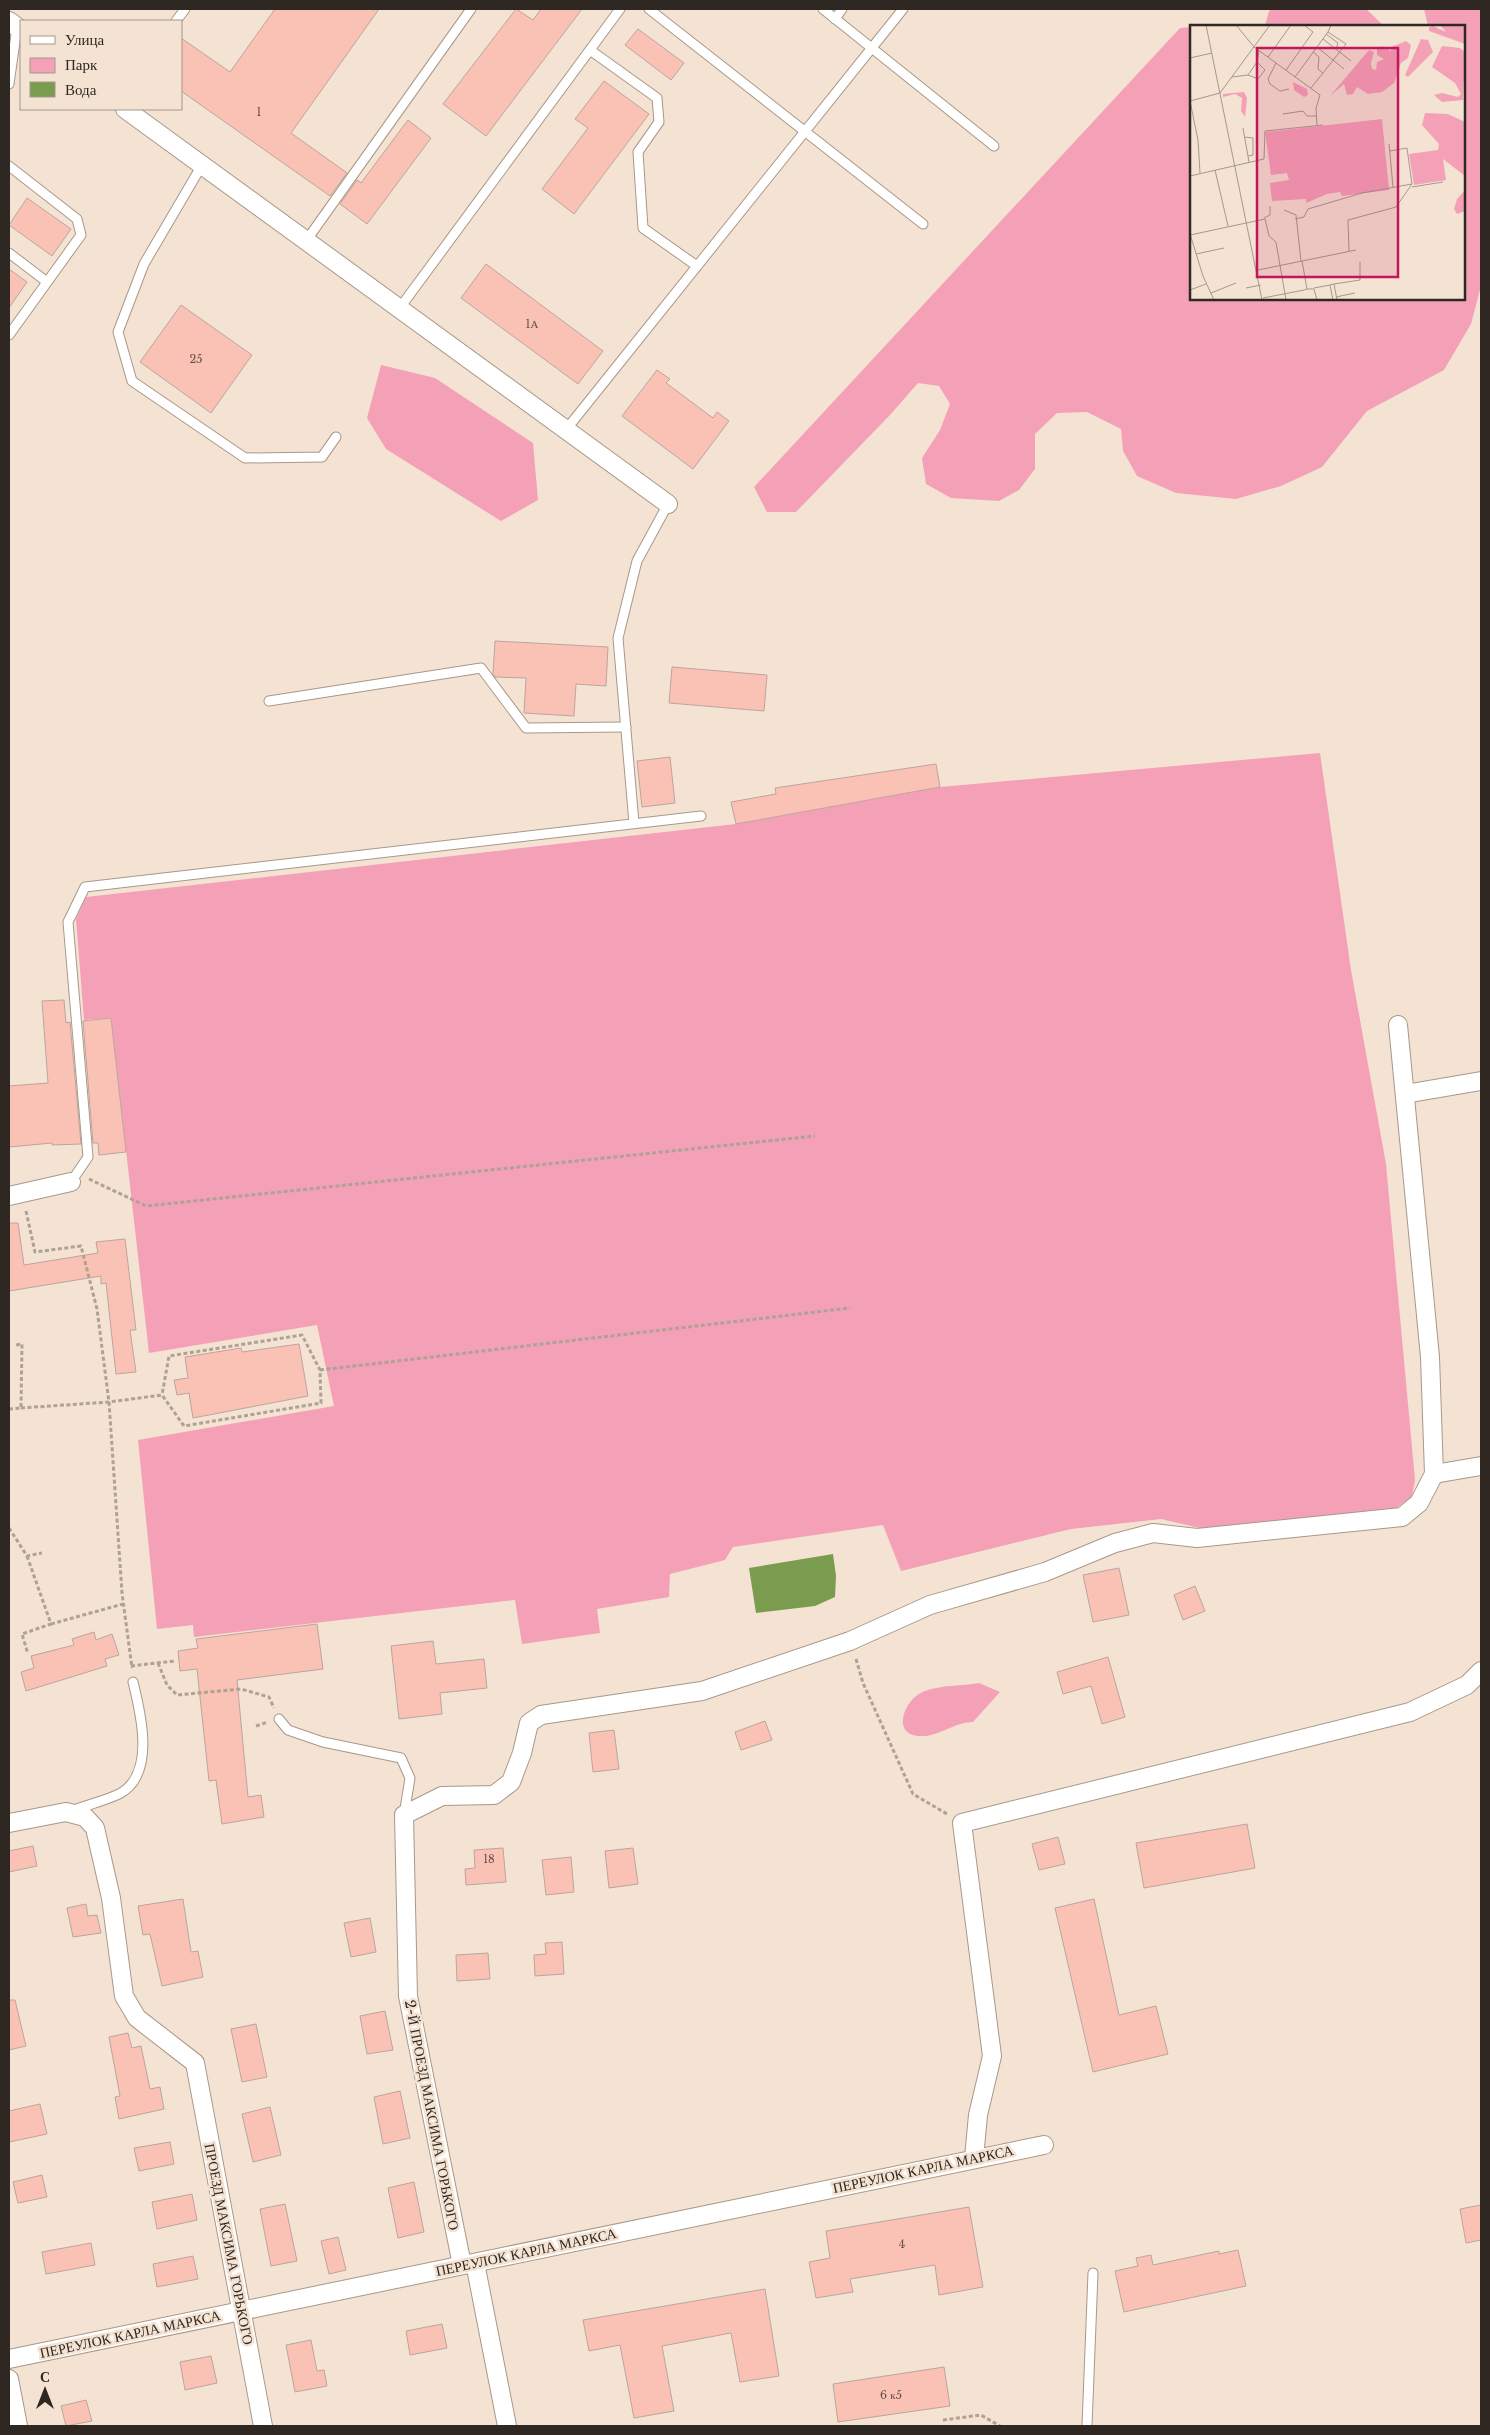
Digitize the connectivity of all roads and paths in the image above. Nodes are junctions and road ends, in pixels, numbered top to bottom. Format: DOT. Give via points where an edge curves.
graph roads {
  1 [pos="185,9"];
  2 [pos="471,9"];
  3 [pos="620,9"];
  4 [pos="649,9"];
  5 [pos="823,9"];
  6 [pos="842,9"];
  7 [pos="903,9"];
  8 [pos="835,19"];
  9 [pos="177,20"];
  10 [pos="16,26"];
  11 [pos="872,48"];
  12 [pos="590,50"];
  13 [pos="9,84"];
  14 [pos="126,110"];
  15 [pos="805,132"];
  16 [pos="994,146"];
  17 [pos="202,165"];
  18 [pos="9,166"];
  19 [pos="923,224"];
  20 [pos="306,241"];
  21 [pos="9,253"];
  22 [pos="697,266"];
  23 [pos="47,282"];
  24 [pos="399,309"];
  25 [pos="9,334"];
  26 [pos="565,430"];
  27 [pos="336,437"];
  28 [pos="668,504"];
  29 [pos="269,701"];
  30 [pos="626,727"];
  31 [pos="701,816"];
  32 [pos="634,823"];
  33 [pos="1398,1025"];
  34 [pos="1481,1081"];
  35 [pos="1405,1094"];
  36 [pos="815,1136"];
  37 [pos="74,1178"];
  38 [pos="15,1194"];
  39 [pos="850,1308"];
  40 [pos="16,1346"];
  41 [pos="320,1370"];
  42 [pos="162,1395"];
  43 [pos="109,1402"];
  44 [pos="21,1408"];
  45 [pos="9,1409"];
  46 [pos="1481,1466"];
  47 [pos="1434,1474"];
  48 [pos="9,1528"];
  49 [pos="42,1553"];
  50 [pos="26,1556"];
  51 [pos="123,1604"];
  52 [pos="51,1624"];
  53 [pos="850,1641"];
  54 [pos="28,1654"];
  55 [pos="175,1661"];
  56 [pos="158,1663"];
  57 [pos="131,1666"];
  58 [pos="1481,1671"];
  59 [pos="133,1682"];
  60 [pos="279,1719"];
  61 [pos="256,1726"];
  62 [pos="66,1812"];
  63 [pos="404,1815"];
  64 [pos="962,1822"];
  65 [pos="9,1823"];
  66 [pos="1044,2145"];
  67 [pos="974,2158"];
  68 [pos="469,2264"];
  69 [pos="1093,2273"];
  70 [pos="242,2311"];
  71 [pos="9,2359"];
  72 [pos="9,2379"];
  73 [pos="944,2420"];
  74 [pos="18,2426"];
  75 [pos="264,2426"];
  76 [pos="507,2426"];
  77 [pos="1000,2426"];
  78 [pos="1087,2426"];
  1 -- 9 [label="lane"];
  2 -- 20 [label="lane"];
  3 -- 12 [label="lane"];
  4 -- 15 [label="lane"];
  5 -- 8 [label="lane"];
  6 -- 8 [label="lane"];
  7 -- 11 [label="lane"];
  8 -- 11 [label="lane"];
  10 -- 13 [label="lane"];
  11 -- 15 [label="lane"];
  11 -- 16 [label="lane"];
  12 -- 22 [label="lane" via="657,98 659,122 638,152 642,228"];
  12 -- 24 [label="lane"];
  14 -- 17 [label="street"];
  15 -- 19 [label="lane"];
  15 -- 22 [label="lane"];
  17 -- 20 [label="street"];
  17 -- 27 [label="lane" via="144,264 118,332 132,381 245,458 322,457"];
  18 -- 23 [label="lane" via="77,219 81,235"];
  20 -- 24 [label="street"];
  21 -- 23 [label="lane"];
  22 -- 26 [label="lane"];
  23 -- 25 [label="lane"];
  24 -- 26 [label="street"];
  26 -- 28 [label="street"];
  28 -- 30 [label="lane" via="637,561 618,638"];
  29 -- 30 [label="lane" via="481,668 526,728"];
  30 -- 32 [label="lane"];
  31 -- 32 [label="lane"];
  32 -- 37 [label="lane" via="85,887 68,922 88,1157"];
  33 -- 35 [label="street"];
  34 -- 35 [label="street"];
  35 -- 47 [label="street" via="1430,1357"];
  36 -- 37 [label="path" via="146,1206"];
  37 -- 38 [label="street"];
  38 -- 43 [label="path" via="35,1252 81,1246 97,1309"];
  39 -- 41 [label="path"];
  40 -- 44 [label="path" via="22,1344"];
  41 -- 42 [label="path" via="321,1402 184,1426"];
  41 -- 42 [label="path" via="302,1335 169,1356"];
  42 -- 43 [label="path"];
  43 -- 44 [label="path"];
  43 -- 51 [label="path"];
  44 -- 45 [label="path"];
  46 -- 47 [label="street"];
  47 -- 53 [label="street" via="1419,1503 1402,1517 1198,1538 1153,1533 1115,1543 1045,1572 930,1605"];
  48 -- 50 [label="path"];
  49 -- 50 [label="path"];
  50 -- 52 [label="path"];
  51 -- 52 [label="path"];
  51 -- 57 [label="path"];
  52 -- 54 [label="path" via="22,1634"];
  53 -- 63 [label="street" via="702,1691 541,1715 529,1723 511,1782 494,1795 442,1796"];
  53 -- 64 [label="path" via="863,1683 913,1794"];
  55 -- 56 [label="path"];
  56 -- 57 [label="path"];
  56 -- 60 [label="path" via="167,1685 176,1695 241,1689 269,1697"];
  57 -- 59 [label="path"];
  58 -- 64 [label="street" via="1467,1685 1410,1712"];
  59 -- 62 [label="lane" via="143,1736 136,1777 120,1793"];
  60 -- 61 [label="path"];
  60 -- 63 [label="lane" via="288,1730 322,1742 401,1758 410,1778"];
  62 -- 65 [label="street"];
  62 -- 70 [label="street, ПРОЕЗД МАКСИМА ГОРЬКОГО" via="85,1817 95,1828 111,1898 124,1996 136,2018 195,2062"];
  63 -- 68 [label="street, 2-Й ПРОЕЗД МАКСИМА ГОРЬКОГО" via="408,1996"];
  64 -- 67 [label="street" via="992,2056 978,2115"];
  66 -- 67 [label="street, ПЕРЕУЛОК КАРЛА МАРКСА"];
  67 -- 68 [label="street, ПЕРЕУЛОК КАРЛА МАРКСА"];
  68 -- 70 [label="street, ПЕРЕУЛОК КАРЛА МАРКСА"];
  68 -- 76 [label="street, 2-Й ПРОЕЗД МАКСИМА ГОРЬКОГО"];
  69 -- 78 [label="lane"];
  70 -- 71 [label="street, ПЕРЕУЛОК КАРЛА МАРКСА"];
  70 -- 75 [label="street, ПРОЕЗД МАКСИМА ГОРЬКОГО"];
  72 -- 74 [label="street"];
  73 -- 77 [label="path" via="981,2415"];
}
